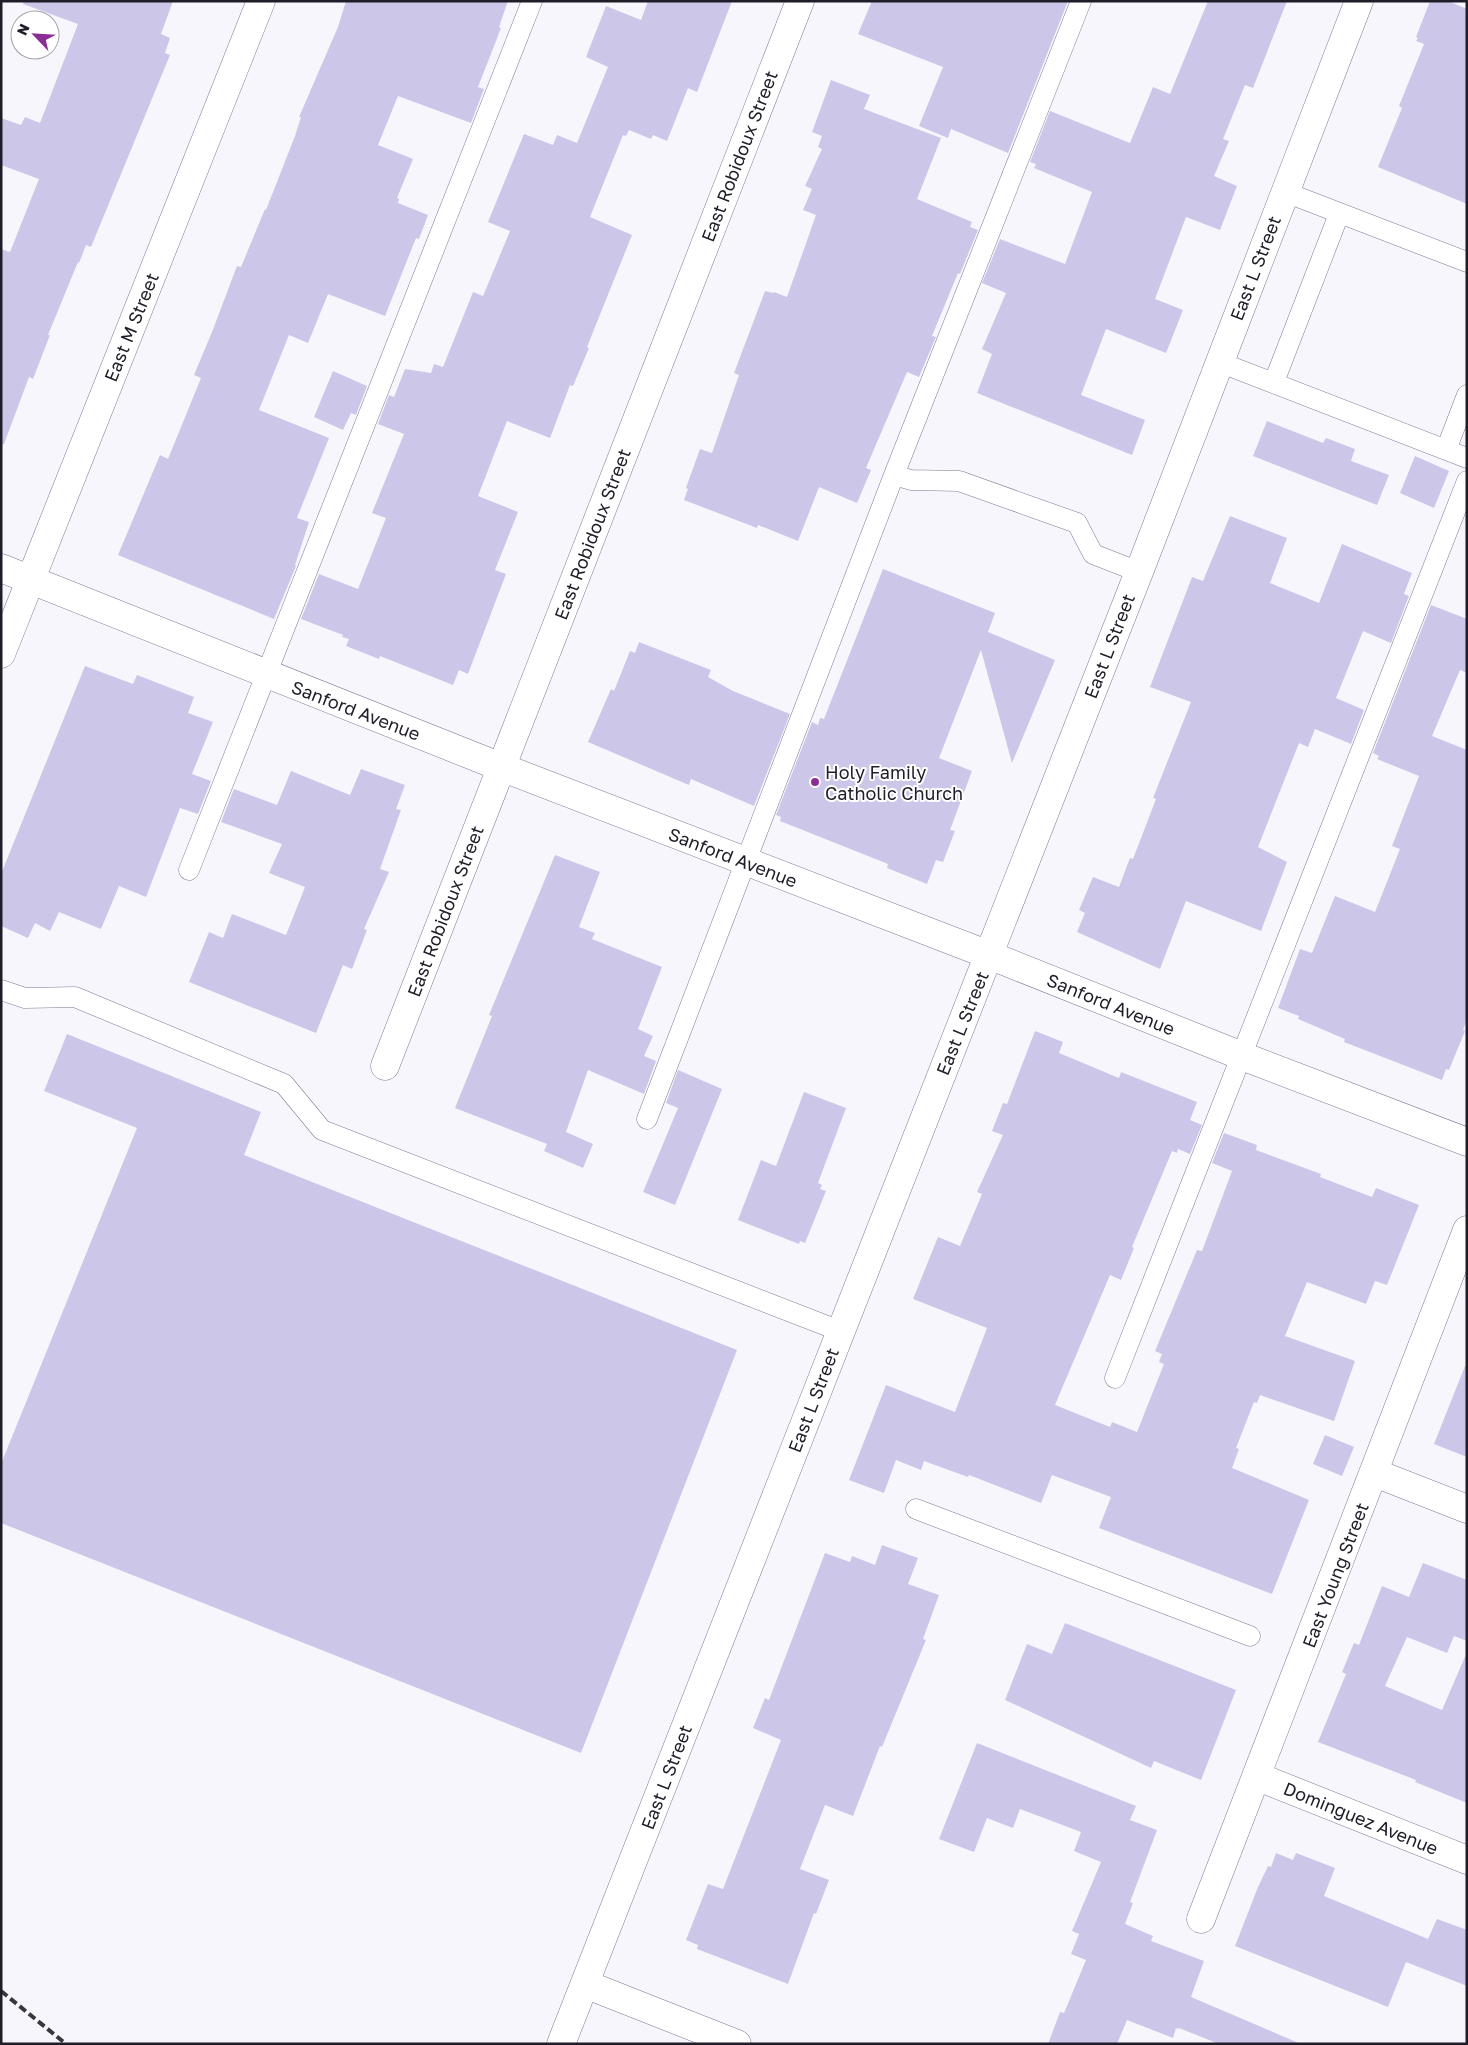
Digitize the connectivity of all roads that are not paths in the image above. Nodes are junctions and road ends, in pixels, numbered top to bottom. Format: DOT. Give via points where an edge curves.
graph roads {
  1 [pos="261,1"];
  2 [pos="532,1"];
  3 [pos="800,1"];
  4 [pos="1081,1"];
  5 [pos="1358,1"];
  6 [pos="1285,192"];
  7 [pos="1340,214"];
  8 [pos="1467,262"];
  9 [pos="1219,362"];
  10 [pos="1274,382"];
  11 [pos="1467,395"];
  12 [pos="1446,450"];
  13 [pos="1467,458"];
  14 [pos="894,475"];
  15 [pos="1467,481"];
  16 [pos="1,568"];
  17 [pos="1139,572"];
  18 [pos="31,579"];
  19 [pos="1,654"];
  20 [pos="266,674"];
  21 [pos="501,767"];
  22 [pos="746,862"];
  23 [pos="189,870"];
  24 [pos="989,955"];
  25 [pos="1,990"];
  26 [pos="1242,1056"];
  27 [pos="385,1066"];
  28 [pos="647,1119"];
  29 [pos="1467,1142"];
  30 [pos="1467,1230"];
  31 [pos="840,1331"];
  32 [pos="1115,1378"];
  33 [pos="1375,1473"];
  34 [pos="916,1509"];
  35 [pos="1467,1509"];
  36 [pos="1250,1636"];
  37 [pos="1256,1776"];
  38 [pos="1467,1860"];
  39 [pos="1201,1919"];
  40 [pos="584,1984"];
  41 [pos="561,2044"];
  42 [pos="737,2044"];
  1 -- 18 [label="street, East M Street"];
  2 -- 20 [label="lane"];
  3 -- 21 [label="street, East Robidoux Street"];
  4 -- 14 [label="lane"];
  5 -- 6 [label="street, East L Street"];
  6 -- 7 [label="lane"];
  6 -- 9 [label="street, East L Street"];
  7 -- 8 [label="lane"];
  7 -- 10 [label="lane"];
  9 -- 10 [label="lane"];
  9 -- 17 [label="street, East L Street"];
  10 -- 12 [label="lane"];
  11 -- 12 [label="lane"];
  12 -- 13 [label="lane"];
  14 -- 17 [label="lane" via="911,480 960,481 1077,523 1093,554"];
  14 -- 22 [label="lane"];
  15 -- 26 [label="lane"];
  16 -- 18 [label="street, Sanford Avenue"];
  17 -- 24 [label="street, East L Street"];
  18 -- 19 [label="street, East M Street"];
  18 -- 20 [label="street, Sanford Avenue"];
  20 -- 21 [label="street, Sanford Avenue"];
  20 -- 23 [label="lane"];
  21 -- 22 [label="street, Sanford Avenue"];
  21 -- 27 [label="street, East Robidoux Street"];
  22 -- 24 [label="street, Sanford Avenue"];
  22 -- 28 [label="lane"];
  24 -- 26 [label="street, Sanford Avenue"];
  24 -- 31 [label="street, East L Street"];
  25 -- 31 [label="lane" via="25,998 75,997 284,1084 322,1130"];
  26 -- 29 [label="street, Sanford Avenue"];
  26 -- 32 [label="lane"];
  30 -- 33 [label="street, East Young Street"];
  31 -- 40 [label="street, East L Street"];
  33 -- 35 [label="street"];
  33 -- 37 [label="street, East Young Street"];
  34 -- 36 [label="lane"];
  37 -- 38 [label="street, Dominguez Avenue"];
  37 -- 39 [label="street, East Young Street"];
  40 -- 41 [label="street, East L Street"];
  40 -- 42 [label="street"];
}
